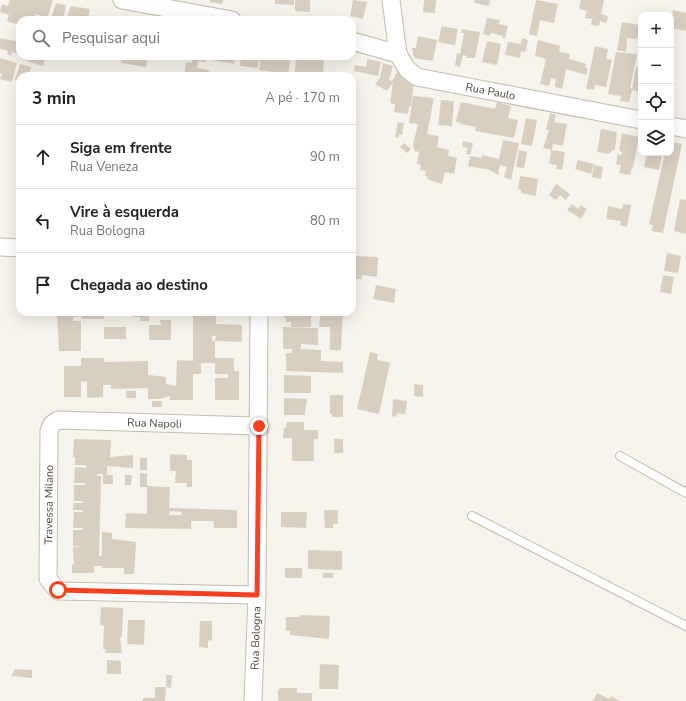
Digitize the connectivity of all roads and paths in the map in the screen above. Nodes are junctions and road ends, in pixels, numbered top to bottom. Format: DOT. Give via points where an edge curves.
graph roads {
  1 [pos="122,0"];
  2 [pos="391,0"];
  3 [pos="210,16"];
  4 [pos="356,42"];
  5 [pos="398,54"];
  6 [pos="638,119"];
  7 [pos="674,127"];
  8 [pos="686,129"];
  9 [pos="0,247"];
  10 [pos="16,248"];
  11 [pos="259,316"];
  12 [pos="52,424"];
  13 [pos="259,426"];
  14 [pos="620,456"];
  15 [pos="686,493"];
  16 [pos="472,516"];
  17 [pos="257,595"];
  18 [pos="686,626"];
  19 [pos="253,701"];
  1 -- 3 [label="street"];
  2 -- 5 [label="street"];
  4 -- 5 [label="street"];
  5 -- 6 [label="street, Rua Paulo" via="407,69 417,77"];
  7 -- 8 [label="street"];
  9 -- 10 [label="street"];
  11 -- 13 [label="street, Rua Bologna"];
  12 -- 13 [label="street, Rua Napoli" via="58,420"];
  12 -- 17 [label="street, Travessa Milano" via="49,431 48,579 58,590"];
  13 -- 17 [label="street, Rua Bologna"];
  14 -- 15 [label="lane"];
  16 -- 18 [label="lane"];
  17 -- 19 [label="street, Rua Bologna"];
}
